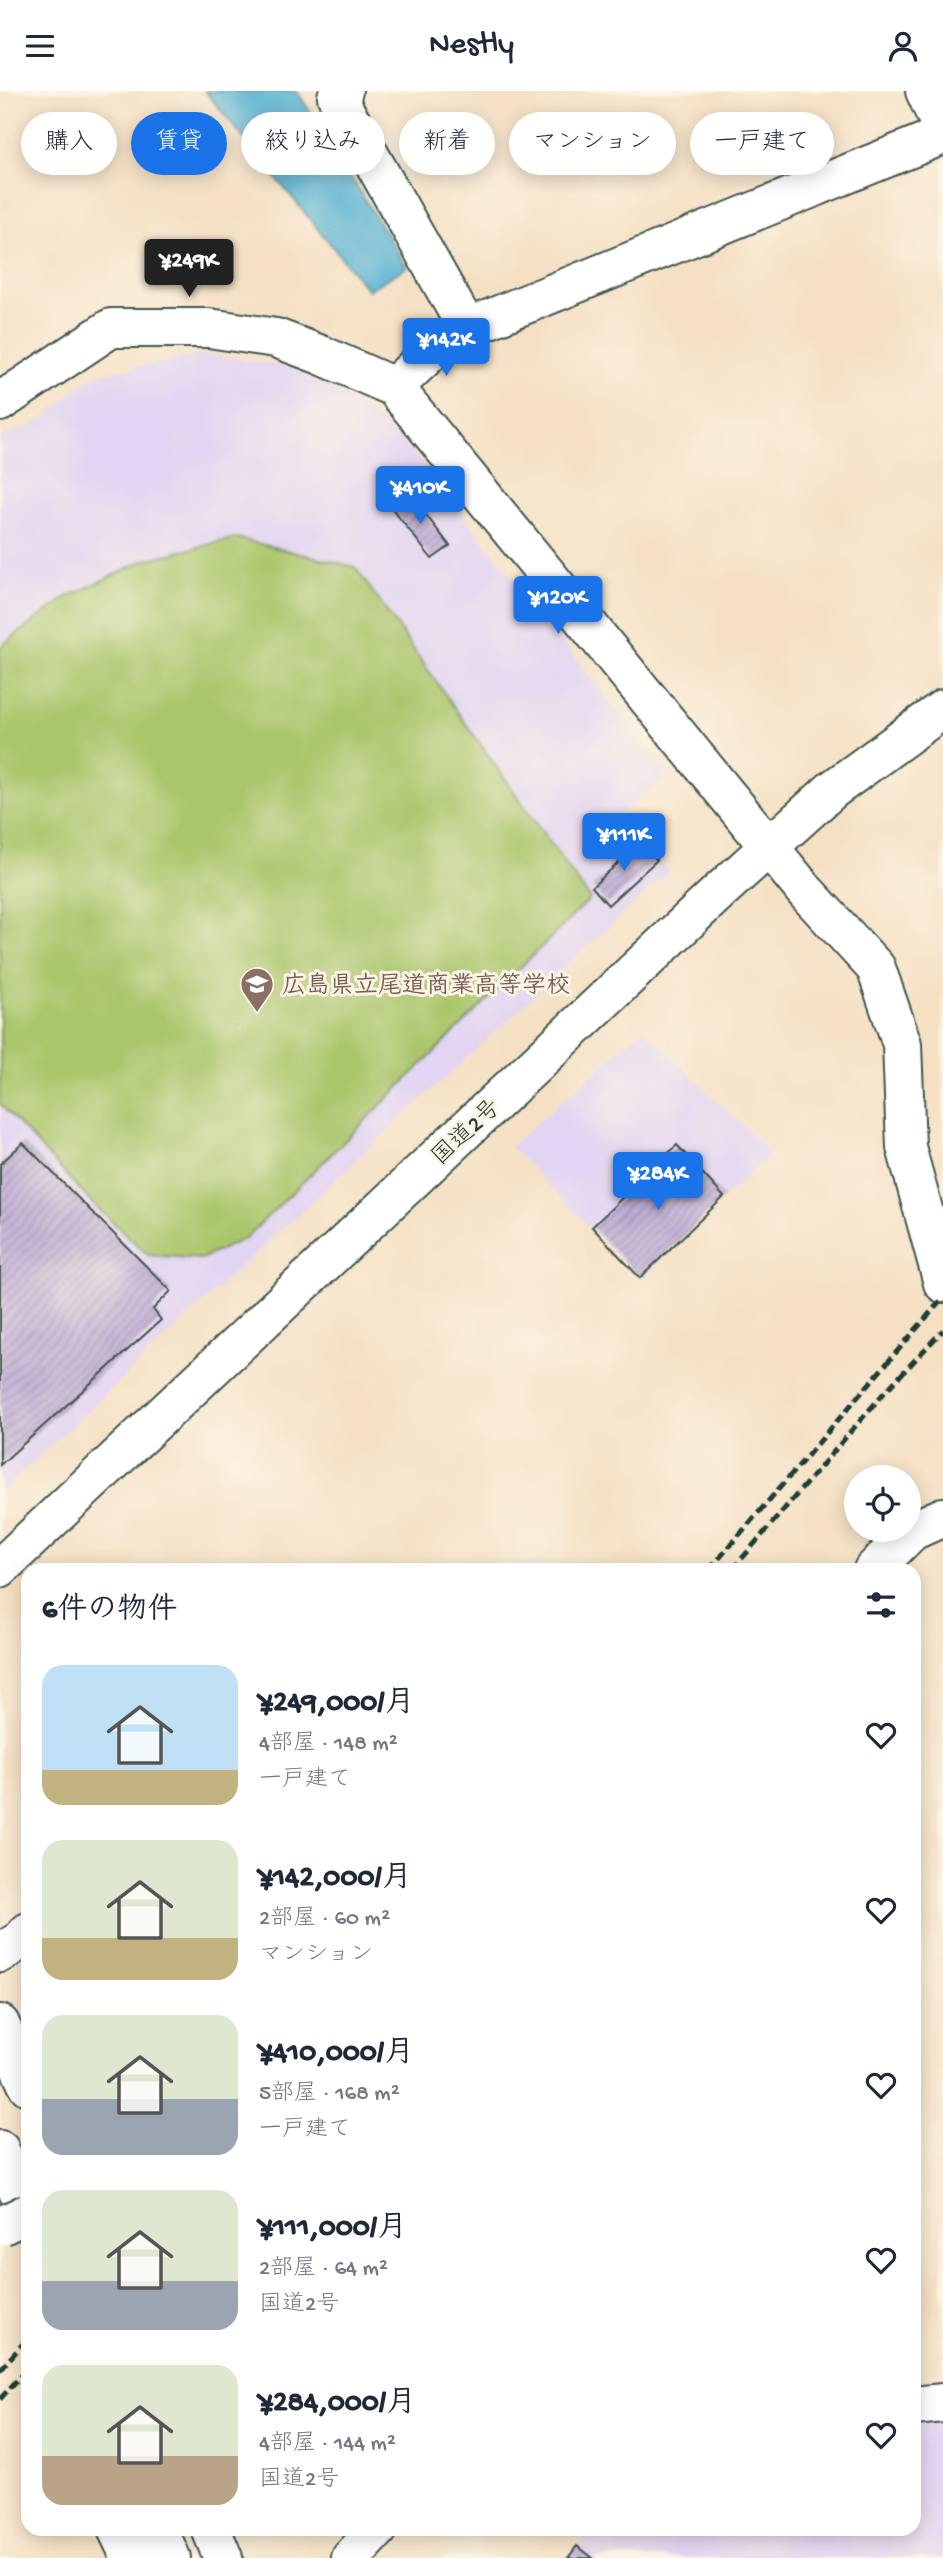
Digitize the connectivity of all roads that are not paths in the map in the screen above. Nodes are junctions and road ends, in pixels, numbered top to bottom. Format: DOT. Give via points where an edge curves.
graph roads {
  1 [pos="344,91"];
  2 [pos="925,91"];
  3 [pos="943,130"];
  4 [pos="943,135"];
  5 [pos="467,328"];
  6 [pos="394,387"];
  7 [pos="0,402"];
  8 [pos="943,709"];
  9 [pos="769,846"];
  10 [pos="943,1283"];
  11 [pos="943,1517"];
  12 [pos="880,1563"];
  13 [pos="0,1569"];
  14 [pos="21,1937"];
  15 [pos="0,1953"];
  16 [pos="0,2024"];
  17 [pos="21,2070"];
  18 [pos="0,2150"];
  19 [pos="21,2197"];
  20 [pos="21,2216"];
  21 [pos="0,2225"];
  22 [pos="943,2403"];
  23 [pos="921,2405"];
  24 [pos="120,2536"];
  25 [pos="161,2536"];
  26 [pos="214,2536"];
  27 [pos="371,2536"];
  28 [pos="131,2558"];
  29 [pos="171,2558"];
  30 [pos="223,2558"];
  31 [pos="351,2558"];
  1 -- 5 [label="main road" via="337,97"];
  2 -- 3 [label="main road"];
  4 -- 5 [label="main road"];
  5 -- 6 [label="main road" via="437,346"];
  6 -- 7 [label="main road" via="276,338 209,328 111,328"];
  6 -- 9 [label="main road"];
  8 -- 9 [label="main road, 国道2号" via="832,790"];
  9 -- 10 [label="main road" via="876,968 902,1044 906,1147"];
  9 -- 13 [label="main road, 国道2号"];
  11 -- 12 [label="main road" via="912,1531"];
  14 -- 15 [label="main road"];
  16 -- 17 [label="main road"];
  18 -- 19 [label="main road"];
  20 -- 21 [label="main road, bridge"];
  22 -- 23 [label="main road"];
  24 -- 28 [label="main road"];
  25 -- 29 [label="main road"];
  26 -- 30 [label="main road"];
  27 -- 31 [label="main road"];
}
